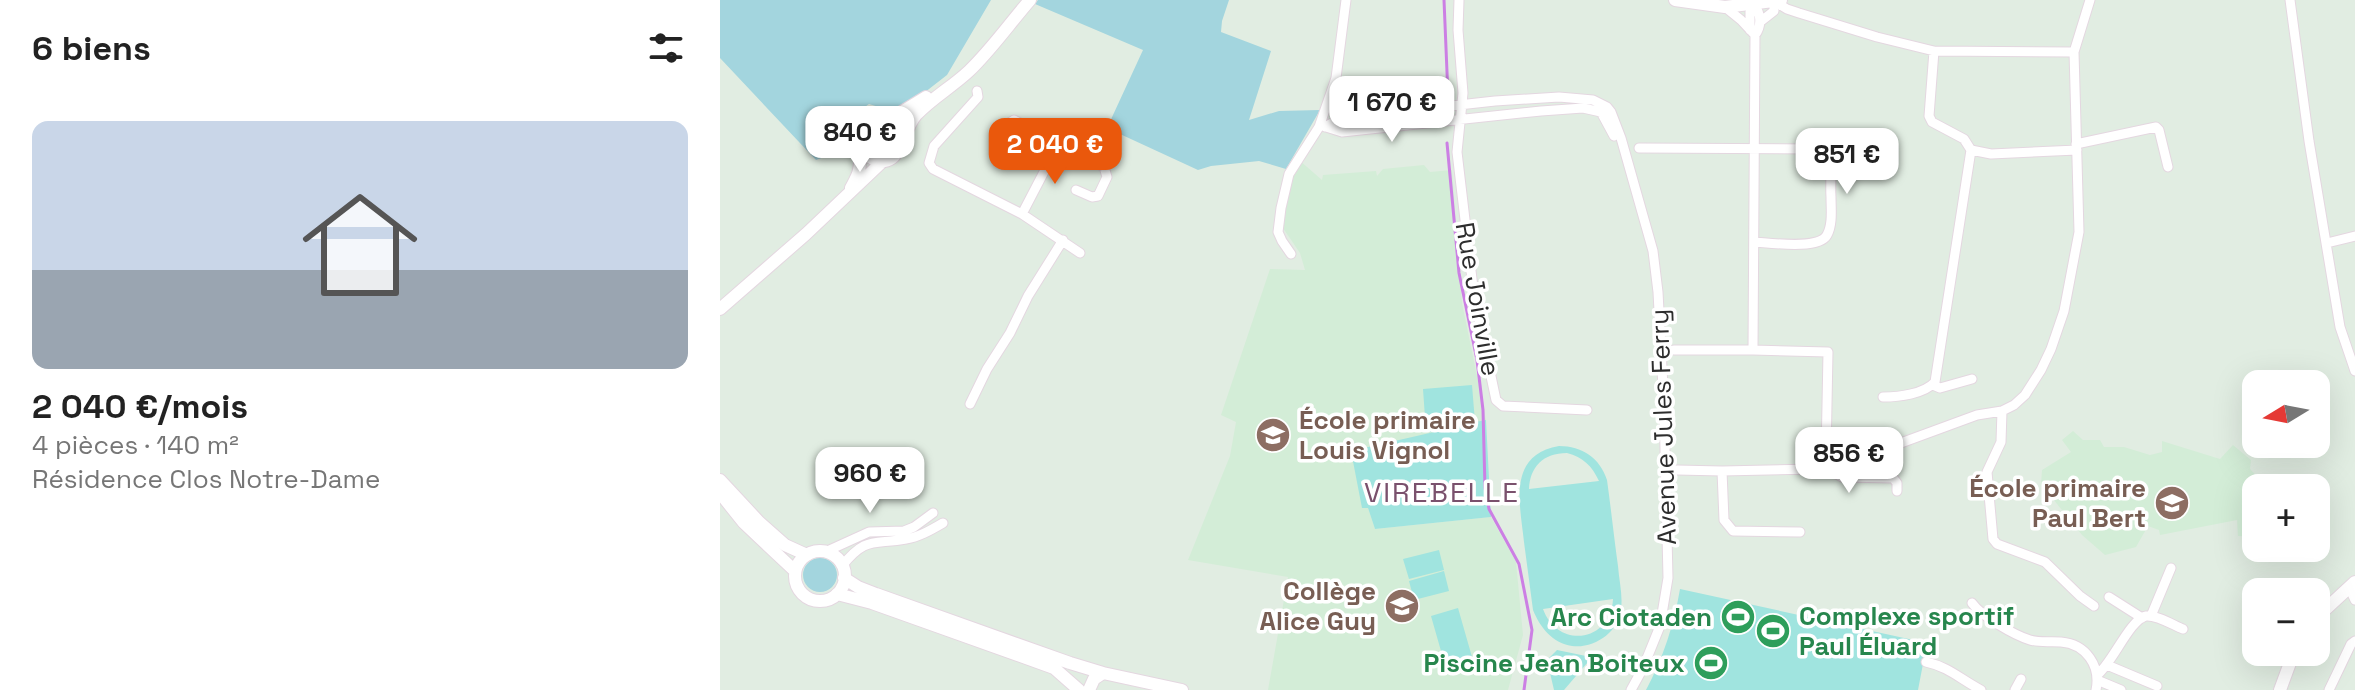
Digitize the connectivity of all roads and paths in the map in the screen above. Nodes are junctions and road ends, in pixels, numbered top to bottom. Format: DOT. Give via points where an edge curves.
graph roads {
  1 [pos="1030,0"];
  2 [pos="1346,0"];
  3 [pos="1459,0"];
  4 [pos="1677,0"];
  5 [pos="1781,0"];
  6 [pos="2090,0"];
  7 [pos="2290,0"];
  8 [pos="1774,1"];
  9 [pos="1754,5"];
  10 [pos="1725,7"];
  11 [pos="1760,22"];
  12 [pos="1753,32"];
  13 [pos="1934,51"];
  14 [pos="2074,52"];
  15 [pos="967,73"];
  16 [pos="977,91"];
  17 [pos="1462,105"];
  18 [pos="1461,119"];
  19 [pos="887,121"];
  20 [pos="1322,127"];
  21 [pos="901,139"];
  22 [pos="1059,143"];
  23 [pos="861,147"];
  24 [pos="2076,147"];
  25 [pos="1639,148"];
  26 [pos="1755,148"];
  27 [pos="1971,150"];
  28 [pos="1007,154"];
  29 [pos="883,161"];
  30 [pos="1628,165"];
  31 [pos="2168,167"];
  32 [pos="1076,190"];
  33 [pos="848,195"];
  34 [pos="1022,214"];
  35 [pos="2355,236"];
  36 [pos="1063,240"];
  37 [pos="1754,242"];
  38 [pos="2327,243"];
  39 [pos="1080,253"];
  40 [pos="1291,254"];
  41 [pos="746,285"];
  42 [pos="720,301"];
  43 [pos="720,309"];
  44 [pos="1674,350"];
  45 [pos="1753,350"];
  46 [pos="2352,356"];
  47 [pos="2355,371"];
  48 [pos="1972,379"];
  49 [pos="1933,385"];
  50 [pos="1883,397"];
  51 [pos="970,404"];
  52 [pos="1587,410"];
  53 [pos="2002,411"];
  54 [pos="1860,458"];
  55 [pos="1849,462"];
  56 [pos="1826,468"];
  57 [pos="1677,470"];
  58 [pos="1722,471"];
  59 [pos="720,480"];
  60 [pos="1897,491"];
  61 [pos="720,493"];
  62 [pos="933,513"];
  63 [pos="943,523"];
  64 [pos="1800,532"];
  65 [pos="825,552"];
  66 [pos="807,555"];
  67 [pos="2171,568"];
  68 [pos="795,571"];
  69 [pos="843,572"];
  70 [pos="2352,585"];
  71 [pos="837,594"];
  72 [pos="2109,597"];
  73 [pos="2355,600"];
  74 [pos="1972,603"];
  75 [pos="2330,605"];
  76 [pos="2094,606"];
  77 [pos="2147,617"];
  78 [pos="2183,629"];
  79 [pos="2355,641"];
  80 [pos="1926,662"];
  81 [pos="2107,665"];
  82 [pos="2289,666"];
  83 [pos="1103,673"];
  84 [pos="1120,676"];
  85 [pos="1957,677"];
  86 [pos="2021,679"];
  87 [pos="2097,682"];
  88 [pos="2157,686"];
  89 [pos="1631,689"];
  90 [pos="1079,690"];
  91 [pos="1089,690"];
  92 [pos="1129,690"];
  93 [pos="1182,690"];
  94 [pos="1955,690"];
  95 [pos="1981,690"];
  96 [pos="2015,690"];
  97 [pos="2121,690"];
  98 [pos="2280,690"];
  99 [pos="2329,690"];
  1 -- 15 [label="street"];
  2 -- 20 [label="street" via="1336,78"];
  3 -- 17 [label="street, Rue Joinville"];
  4 -- 10 [label="street"];
  5 -- 8 [label="street"];
  6 -- 14 [label="street"];
  7 -- 38 [label="street"];
  8 -- 9 [label="street"];
  8 -- 11 [label="street" via="1774,11"];
  8 -- 13 [label="street"];
  9 -- 10 [label="street"];
  9 -- 11 [label="street"];
  9 -- 12 [label="street"];
  10 -- 12 [label="street"];
  11 -- 12 [label="street"];
  12 -- 26 [label="street"];
  13 -- 14 [label="street"];
  13 -- 27 [label="street" via="1929,116 1964,139"];
  14 -- 24 [label="street"];
  15 -- 19 [label="street"];
  15 -- 21 [label="street" via="919,112"];
  16 -- 34 [label="street" via="978,97 934,146 929,163"];
  17 -- 18 [label="street, Rue Joinville"];
  17 -- 20 [label="street, Avenue Jules Ferry" via="1341,118"];
  17 -- 30 [label="street, Avenue Jules Ferry" via="1559,97 1600,103 1611,112"];
  18 -- 20 [label="street, Avenue Jules Ferry" via="1342,132"];
  18 -- 30 [label="street, Avenue Jules Ferry" via="1594,110 1605,118"];
  18 -- 52 [label="street, Rue Joinville" via="1457,152 1470,274 1496,400 1503,406"];
  19 -- 21 [label="street"];
  19 -- 23 [label="street" via="866,126"];
  20 -- 40 [label="street" via="1289,174 1278,232"];
  21 -- 29 [label="street" via="897,153"];
  22 -- 28 [label="street" via="1014,120 997,143"];
  22 -- 32 [label="street" via="1104,167 1107,177 1098,196"];
  22 -- 34 [label="street"];
  23 -- 29 [label="street" via="870,158"];
  23 -- 33 [label="street" via="859,171"];
  24 -- 27 [label="street" via="2004,154"];
  24 -- 31 [label="street" via="2156,127"];
  24 -- 53 [label="street" via="2079,232 2064,311 2041,370 2020,401"];
  25 -- 26 [label="street"];
  26 -- 37 [label="street"];
  26 -- 37 [label="street" via="1826,154 1831,223 1828,234 1812,244"];
  27 -- 49 [label="street"];
  29 -- 33 [label="street"];
  30 -- 89 [label="street, Avenue Jules Ferry" via="1656,269 1668,561 1660,626"];
  33 -- 41 [label="street"];
  34 -- 36 [label="street"];
  35 -- 38 [label="street"];
  36 -- 39 [label="street"];
  36 -- 51 [label="street"];
  37 -- 45 [label="street"];
  38 -- 46 [label="street" via="2340,327"];
  41 -- 42 [label="street"];
  41 -- 43 [label="street"];
  44 -- 45 [label="street"];
  45 -- 56 [label="street" via="1828,352"];
  46 -- 47 [label="street"];
  48 -- 49 [label="street" via="1940,388"];
  49 -- 50 [label="street"];
  53 -- 54 [label="street" via="1977,415"];
  53 -- 76 [label="street" via="2001,442 1987,472 1993,539 2045,562"];
  55 -- 56 [label="street"];
  56 -- 58 [label="street"];
  56 -- 60 [label="street" via="1842,477 1893,478"];
  57 -- 58 [label="street"];
  58 -- 64 [label="street" via="1724,520 1733,531"];
  59 -- 66 [label="street" via="785,545"];
  61 -- 68 [label="street"];
  62 -- 65 [label="street" via="904,531 869,532"];
  63 -- 69 [label="street" via="910,538 864,544"];
  65 -- 66 [label="street"];
  65 -- 69 [label="street" via="835,557"];
  66 -- 68 [label="street"];
  67 -- 77 [label="street"];
  68 -- 71 [label="street" via="800,592 811,599 822,601"];
  69 -- 71 [label="street"];
  69 -- 83 [label="street" via="858,587 876,594"];
  70 -- 73 [label="street"];
  70 -- 75 [label="street"];
  71 -- 90 [label="street" via="1054,668"];
  72 -- 77 [label="street"];
  74 -- 87 [label="street" via="2021,637 2079,648 2093,660"];
  77 -- 78 [label="street"];
  77 -- 81 [label="street" via="2134,626"];
  79 -- 99 [label="street"];
  80 -- 85 [label="street"];
  81 -- 87 [label="street"];
  81 -- 88 [label="street"];
  82 -- 98 [label="street"];
  83 -- 84 [label="street"];
  83 -- 91 [label="street"];
  84 -- 92 [label="street"];
  84 -- 93 [label="street"];
  85 -- 94 [label="street"];
  85 -- 95 [label="street"];
  86 -- 96 [label="street"];
  87 -- 97 [label="street"];
}
